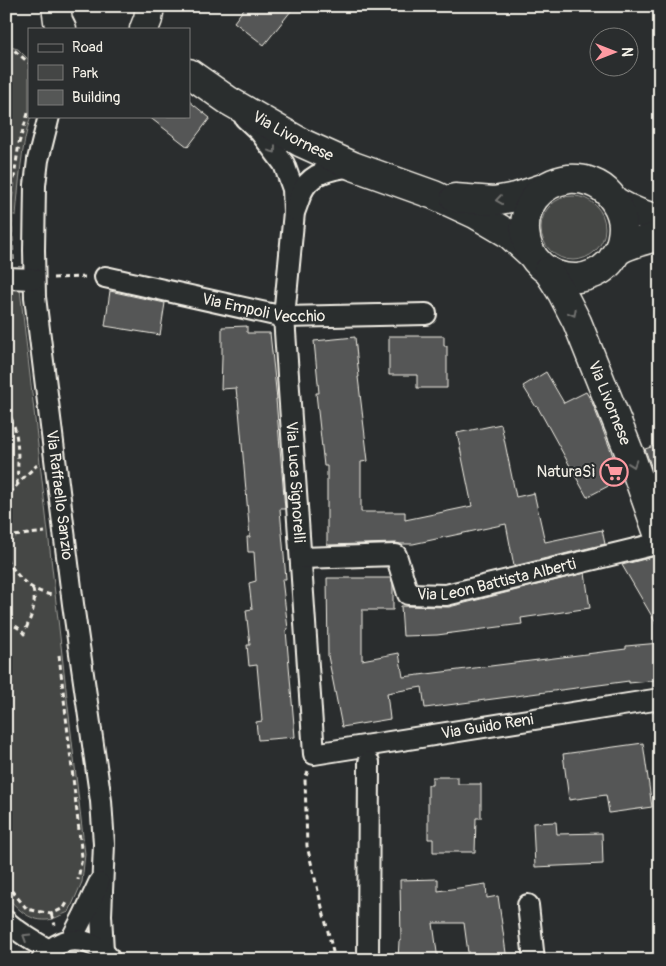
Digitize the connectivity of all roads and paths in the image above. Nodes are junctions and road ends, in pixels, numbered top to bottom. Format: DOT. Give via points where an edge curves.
graph roads {
  1 [pos="150,6"];
  2 [pos="144,28"];
  3 [pos="156,28"];
  4 [pos="6,48"];
  5 [pos="28,62"];
  6 [pos="190,74"];
  7 [pos="229,101"];
  8 [pos="49,118"];
  9 [pos="353,166"];
  10 [pos="546,187"];
  11 [pos="434,195"];
  12 [pos="616,202"];
  13 [pos="294,212"];
  14 [pos="660,219"];
  15 [pos="660,236"];
  16 [pos="618,251"];
  17 [pos="539,262"];
  18 [pos="105,277"];
  19 [pos="6,278"];
  20 [pos="34,279"];
  21 [pos="426,314"];
  22 [pos="284,317"];
  23 [pos="6,410"];
  24 [pos="17,486"];
  25 [pos="48,532"];
  26 [pos="6,537"];
  27 [pos="660,539"];
  28 [pos="660,543"];
  29 [pos="301,558"];
  30 [pos="6,559"];
  31 [pos="32,589"];
  32 [pos="53,605"];
  33 [pos="6,625"];
  34 [pos="59,654"];
  35 [pos="660,699"];
  36 [pos="314,754"];
  37 [pos="369,762"];
  38 [pos="103,874"];
  39 [pos="78,881"];
  40 [pos="6,884"];
  41 [pos="71,894"];
  42 [pos="528,905"];
  43 [pos="6,921"];
  44 [pos="70,940"];
  45 [pos="45,955"];
  46 [pos="107,955"];
  47 [pos="335,960"];
  48 [pos="368,960"];
  49 [pos="534,960"];
  1 -- 2 [label="main road"];
  1 -- 3 [label="main road"];
  4 -- 5 [label="path" via="14,50"];
  6 -- 7 [label="main road, Via Livornese"];
  7 -- 9 [label="main road, Via Livornese" via="302,143"];
  7 -- 13 [label="street, one-way" via="260,132 284,164 293,189"];
  8 -- 20 [label="street, Via Raffaello Sanzio" via="35,185"];
  9 -- 11 [label="main road, Via Livornese"];
  9 -- 13 [label="street" via="329,170 311,178"];
  10 -- 11 [label="main road, Via Livornese, one-way" via="494,201"];
  10 -- 12 [label="main road, Via Livornese" via="576,178 606,190"];
  10 -- 17 [label="main road, Via Livornese" via="535,197 524,224 525,239"];
  11 -- 17 [label="main road, Via Livornese" via="495,225"];
  12 -- 14 [label="main road" via="632,211"];
  12 -- 16 [label="main road, Via Livornese" via="624,226"];
  13 -- 22 [label="street, Via Luca Signorelli"];
  15 -- 16 [label="main road"];
  16 -- 17 [label="main road, Via Livornese" via="602,269 579,278 563,277"];
  17 -- 27 [label="main road, Via Livornese, one-way" via="562,293 581,330"];
  18 -- 20 [label="path"];
  18 -- 22 [label="street, Via Empoli Vecchio"];
  19 -- 20 [label="street"];
  20 -- 38 [label="street, Via Raffaello Sanzio" via="101,801"];
  21 -- 22 [label="street, Via Empoli Vecchio"];
  22 -- 29 [label="street, Via Luca Signorelli"];
  23 -- 24 [label="path" via="16,432"];
  25 -- 26 [label="path"];
  28 -- 29 [label="street, Via Leon Battista Alberti" via="446,595 408,594 396,555"];
  29 -- 36 [label="street, Via Luca Signorelli"];
  30 -- 31 [label="path"];
  31 -- 32 [label="path" via="52,595"];
  31 -- 33 [label="path" via="35,600 24,634 14,625"];
  34 -- 39 [label="path" via="82,857"];
  35 -- 36 [label="street, Via Guido Reni"];
  36 -- 47 [label="path" via="305,779 308,846"];
  37 -- 48 [label="street"];
  38 -- 44 [label="street, Via Raffaello Sanzio"];
  38 -- 46 [label="street, Via Raffaello Sanzio" via="101,915"];
  40 -- 41 [label="path" via="27,909 51,914 64,908"];
  42 -- 49 [label="street"];
  45 -- 43 [label="street, one-way"];
  44 -- 45 [label="street" via="60,943"];
  44 -- 46 [label="street" via="94,944"];
}
